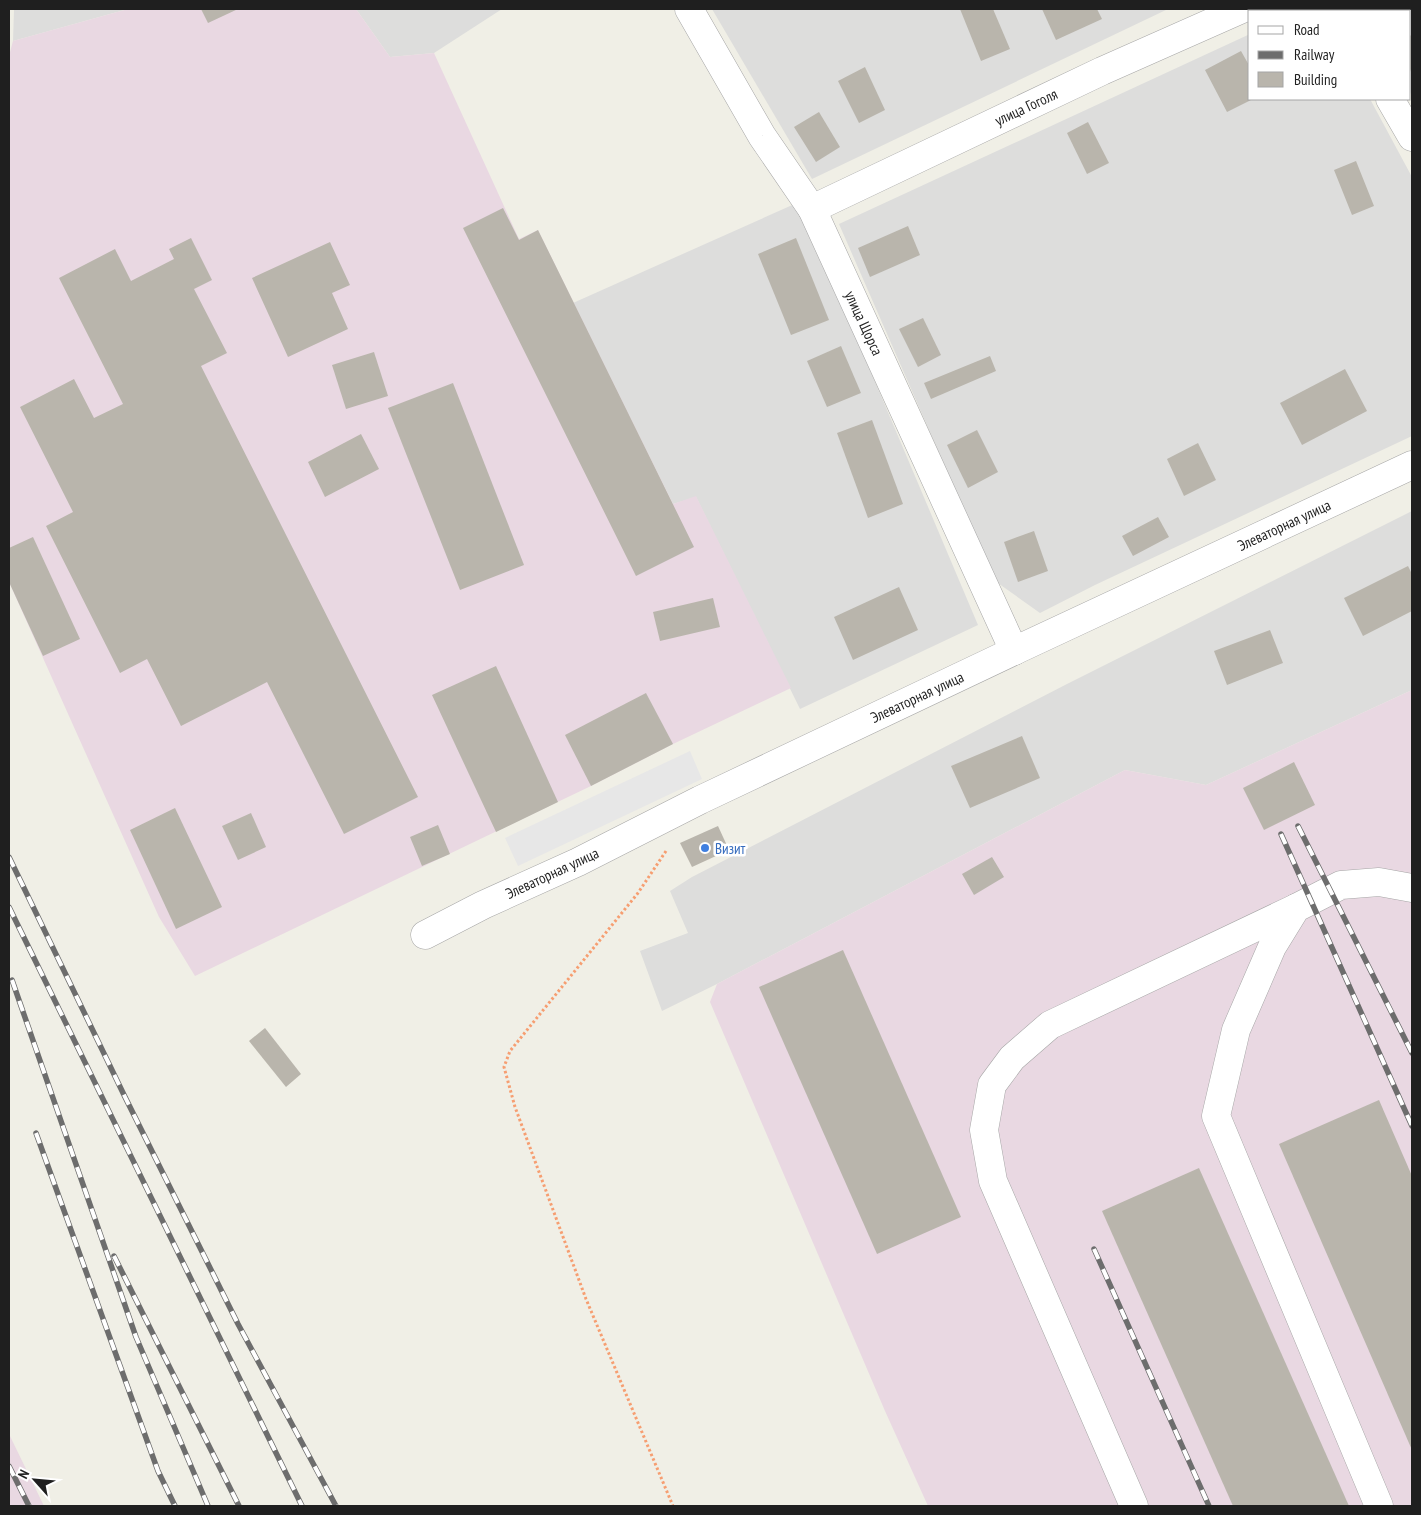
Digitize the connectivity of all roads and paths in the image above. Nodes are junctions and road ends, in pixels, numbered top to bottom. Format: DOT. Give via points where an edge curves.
graph roads {
  1 [pos="689,9"];
  2 [pos="1242,9"];
  3 [pos="1391,100"];
  4 [pos="1412,137"];
  5 [pos="812,209"];
  6 [pos="1412,465"];
  7 [pos="1014,651"];
  8 [pos="669,847"];
  9 [pos="1412,888"];
  10 [pos="1296,908"];
  11 [pos="424,935"];
  12 [pos="673,1506"];
  13 [pos="1134,1506"];
  14 [pos="1379,1506"];
  1 -- 5 [label="street, улица Щорса" via="762,136"];
  2 -- 5 [label="street, улица Гоголя"];
  3 -- 4 [label="street"];
  5 -- 7 [label="street, улица Щорса"];
  6 -- 7 [label="street, Элеваторная улица"];
  7 -- 11 [label="street, Элеваторная улица"];
  8 -- 12 [label="path" via="638,893 510,1051 504,1067 515,1107 586,1299"];
  9 -- 10 [label="street" via="1379,882 1341,885"];
  10 -- 13 [label="street" via="1050,1026 1012,1058 992,1085 984,1130 993,1181"];
  10 -- 14 [label="street" via="1272,947 1236,1030 1216,1116"];
}
